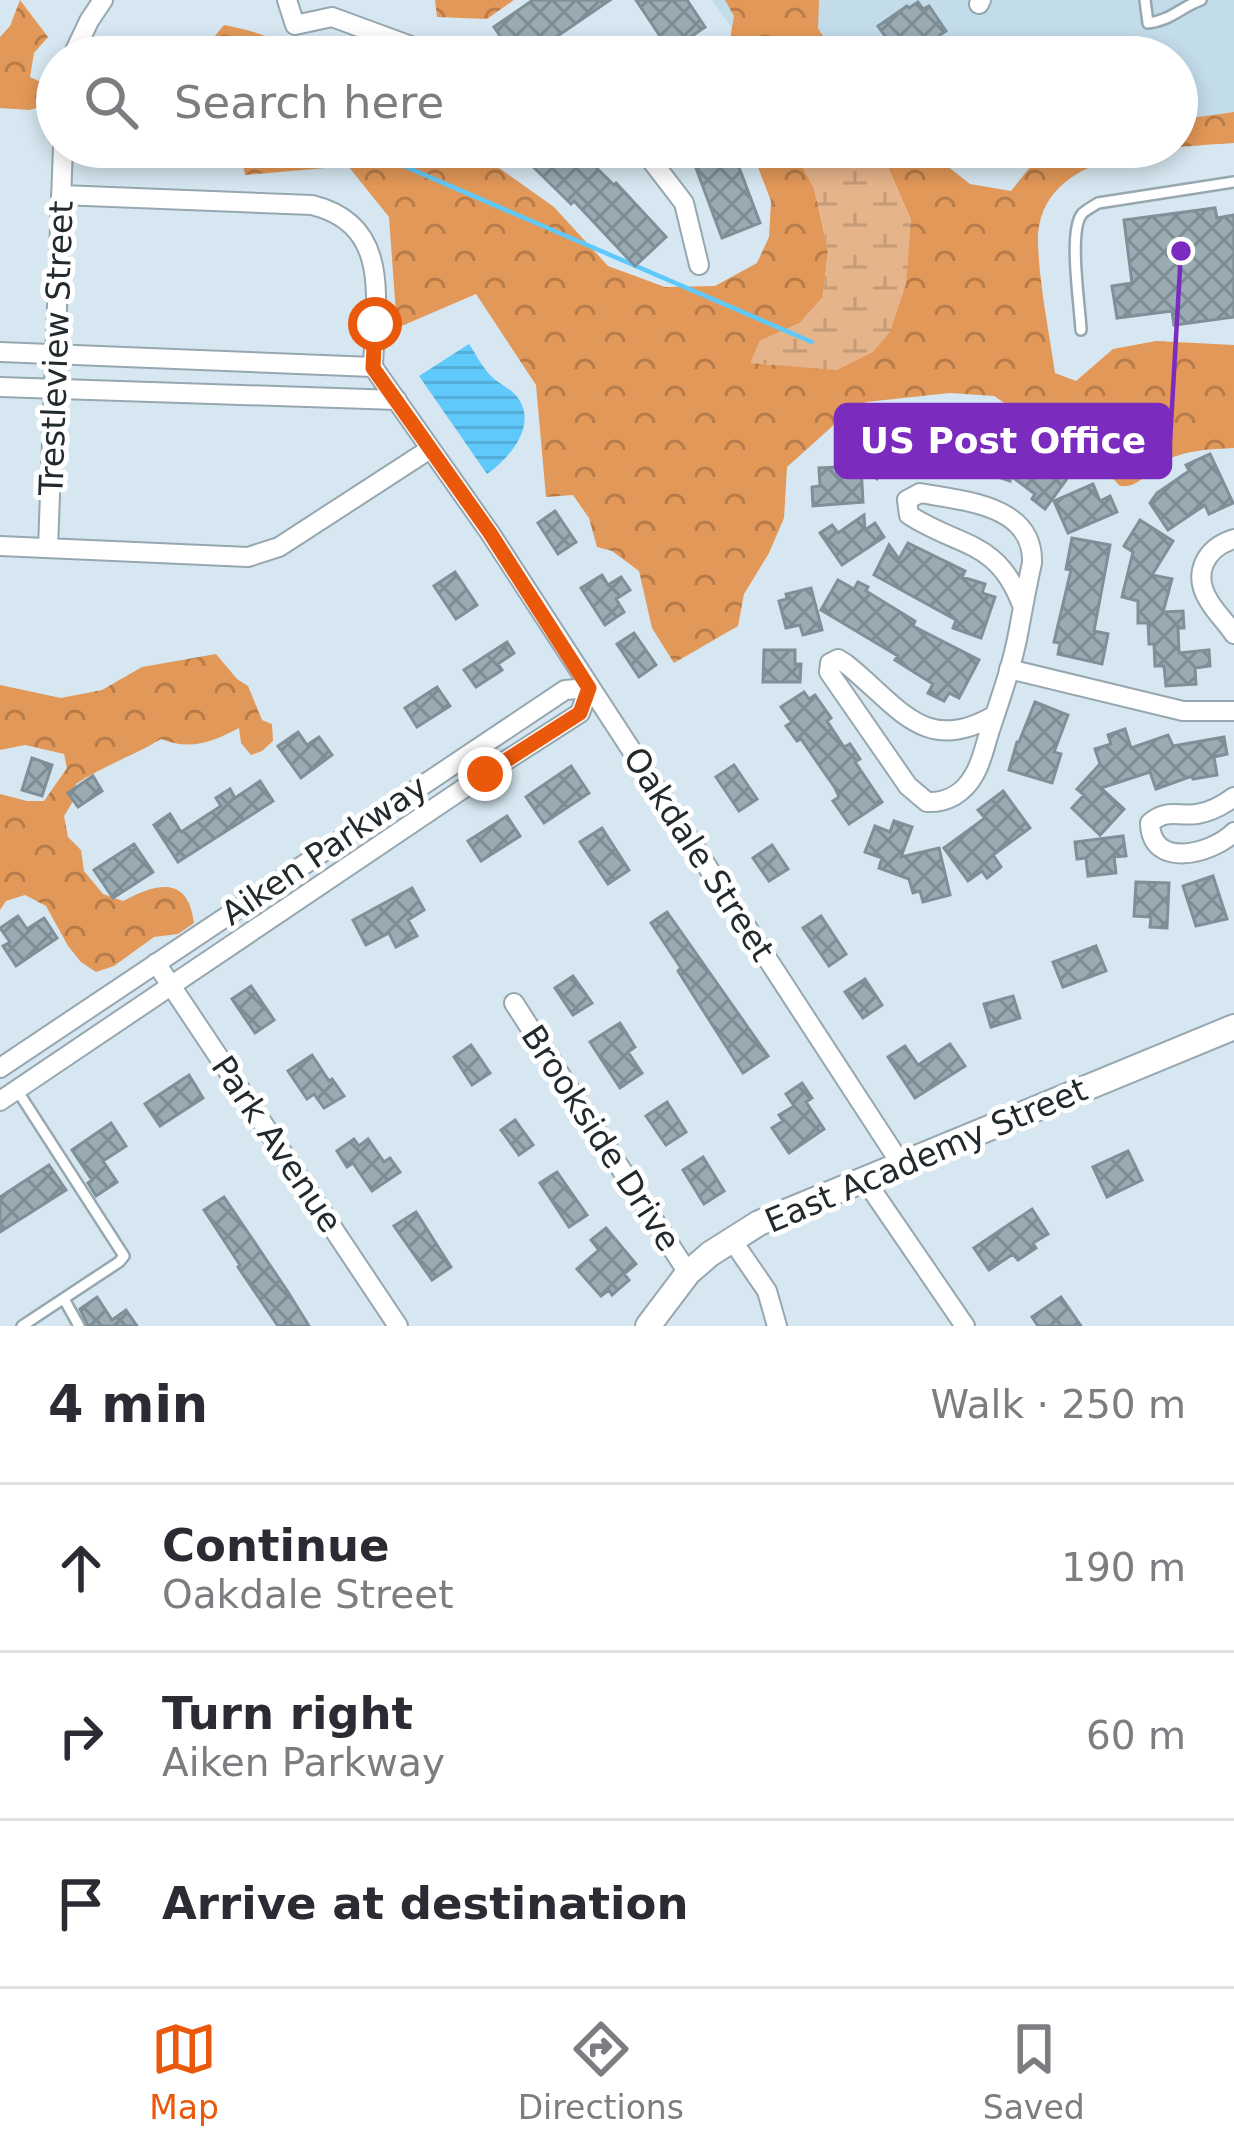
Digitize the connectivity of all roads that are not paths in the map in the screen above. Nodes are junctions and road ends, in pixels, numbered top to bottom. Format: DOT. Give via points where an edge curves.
graph roads {
  1 [pos="103,0"];
  2 [pos="286,0"];
  3 [pos="1145,0"];
  4 [pos="1201,0"];
  5 [pos="82,36"];
  6 [pos="386,36"];
  7 [pos="63,168"];
  8 [pos="657,168"];
  9 [pos="1234,182"];
  10 [pos="62,195"];
  11 [pos="699,265"];
  12 [pos="1082,330"];
  13 [pos="0,352"];
  14 [pos="55,355"];
  15 [pos="373,368"];
  16 [pos="0,387"];
  17 [pos="54,389"];
  18 [pos="397,400"];
  19 [pos="430,449"];
  20 [pos="990,509"];
  21 [pos="1234,539"];
  22 [pos="0,546"];
  23 [pos="972,546"];
  24 [pos="48,548"];
  25 [pos="1022,604"];
  26 [pos="1234,634"];
  27 [pos="1010,669"];
  28 [pos="589,688"];
  29 [pos="1234,711"];
  30 [pos="901,713"];
  31 [pos="995,715"];
  32 [pos="874,740"];
  33 [pos="1234,796"];
  34 [pos="1234,832"];
  35 [pos="156,963"];
  36 [pos="172,987"];
  37 [pos="514,1003"];
  38 [pos="1234,1027"];
  39 [pos="0,1067"];
  40 [pos="8,1095"];
  41 [pos="901,1164"];
  42 [pos="865,1180"];
  43 [pos="732,1240"];
  44 [pos="688,1273"];
  45 [pos="64,1298"];
  46 [pos="22,1326"];
  47 [pos="79,1326"];
  48 [pos="398,1326"];
  49 [pos="648,1326"];
  50 [pos="777,1326"];
  51 [pos="965,1326"];
  1 -- 5 [label="street"];
  2 -- 6 [label="street" via="295,25 332,16"];
  3 -- 4 [label="lane" via="1148,23"];
  7 -- 10 [label="street, Trestleview Street"];
  8 -- 11 [label="street" via="684,203"];
  9 -- 12 [label="lane" via="1082,212"];
  10 -- 14 [label="street, Trestleview Street"];
  10 -- 15 [label="street" via="312,206 344,216 372,259"];
  13 -- 14 [label="street"];
  14 -- 15 [label="street"];
  14 -- 17 [label="street, Trestleview Street"];
  15 -- 18 [label="street, Oakdale Street"];
  16 -- 17 [label="street"];
  17 -- 18 [label="street"];
  17 -- 24 [label="street, Trestleview Street"];
  18 -- 19 [label="street, Oakdale Street"];
  19 -- 24 [label="street" via="265,554"];
  19 -- 28 [label="street, Oakdale Street"];
  20 -- 23 [label="street"];
  20 -- 23 [label="street" via="920,493 907,500 909,515"];
  20 -- 25 [label="street" via="1010,515 1029,537"];
  21 -- 26 [label="street" via="1206,556 1201,574 1205,595"];
  22 -- 24 [label="street"];
  23 -- 25 [label="street" via="999,562"];
  25 -- 27 [label="street"];
  27 -- 29 [label="street" via="1183,711"];
  27 -- 31 [label="street"];
  28 -- 35 [label="street, Aiken Parkway" via="565,690"];
  28 -- 36 [label="street, Aiken Parkway" via="580,713"];
  28 -- 41 [label="street, Oakdale Street"];
  30 -- 31 [label="street" via="957,732"];
  30 -- 32 [label="street"];
  30 -- 32 [label="street" via="847,664 830,663"];
  31 -- 32 [label="street" via="975,774 938,802 916,795"];
  33 -- 34 [label="street" via="1210,811 1160,814 1150,835 1157,846 1198,853"];
  35 -- 36 [label="street, Park Avenue"];
  35 -- 39 [label="street, Aiken Parkway"];
  36 -- 40 [label="street, Aiken Parkway"];
  36 -- 48 [label="street, Park Avenue"];
  37 -- 44 [label="street, Brookside Drive"];
  38 -- 41 [label="street, East Academy Street"];
  40 -- 45 [label="lane" via="124,1256"];
  41 -- 42 [label="street, East Academy Street"];
  42 -- 43 [label="street, East Academy Street"];
  42 -- 51 [label="street"];
  43 -- 44 [label="street, East Academy Street"];
  43 -- 50 [label="street" via="767,1291"];
  44 -- 49 [label="street, East Academy Street"];
  45 -- 46 [label="lane"];
  45 -- 47 [label="lane"];
}
